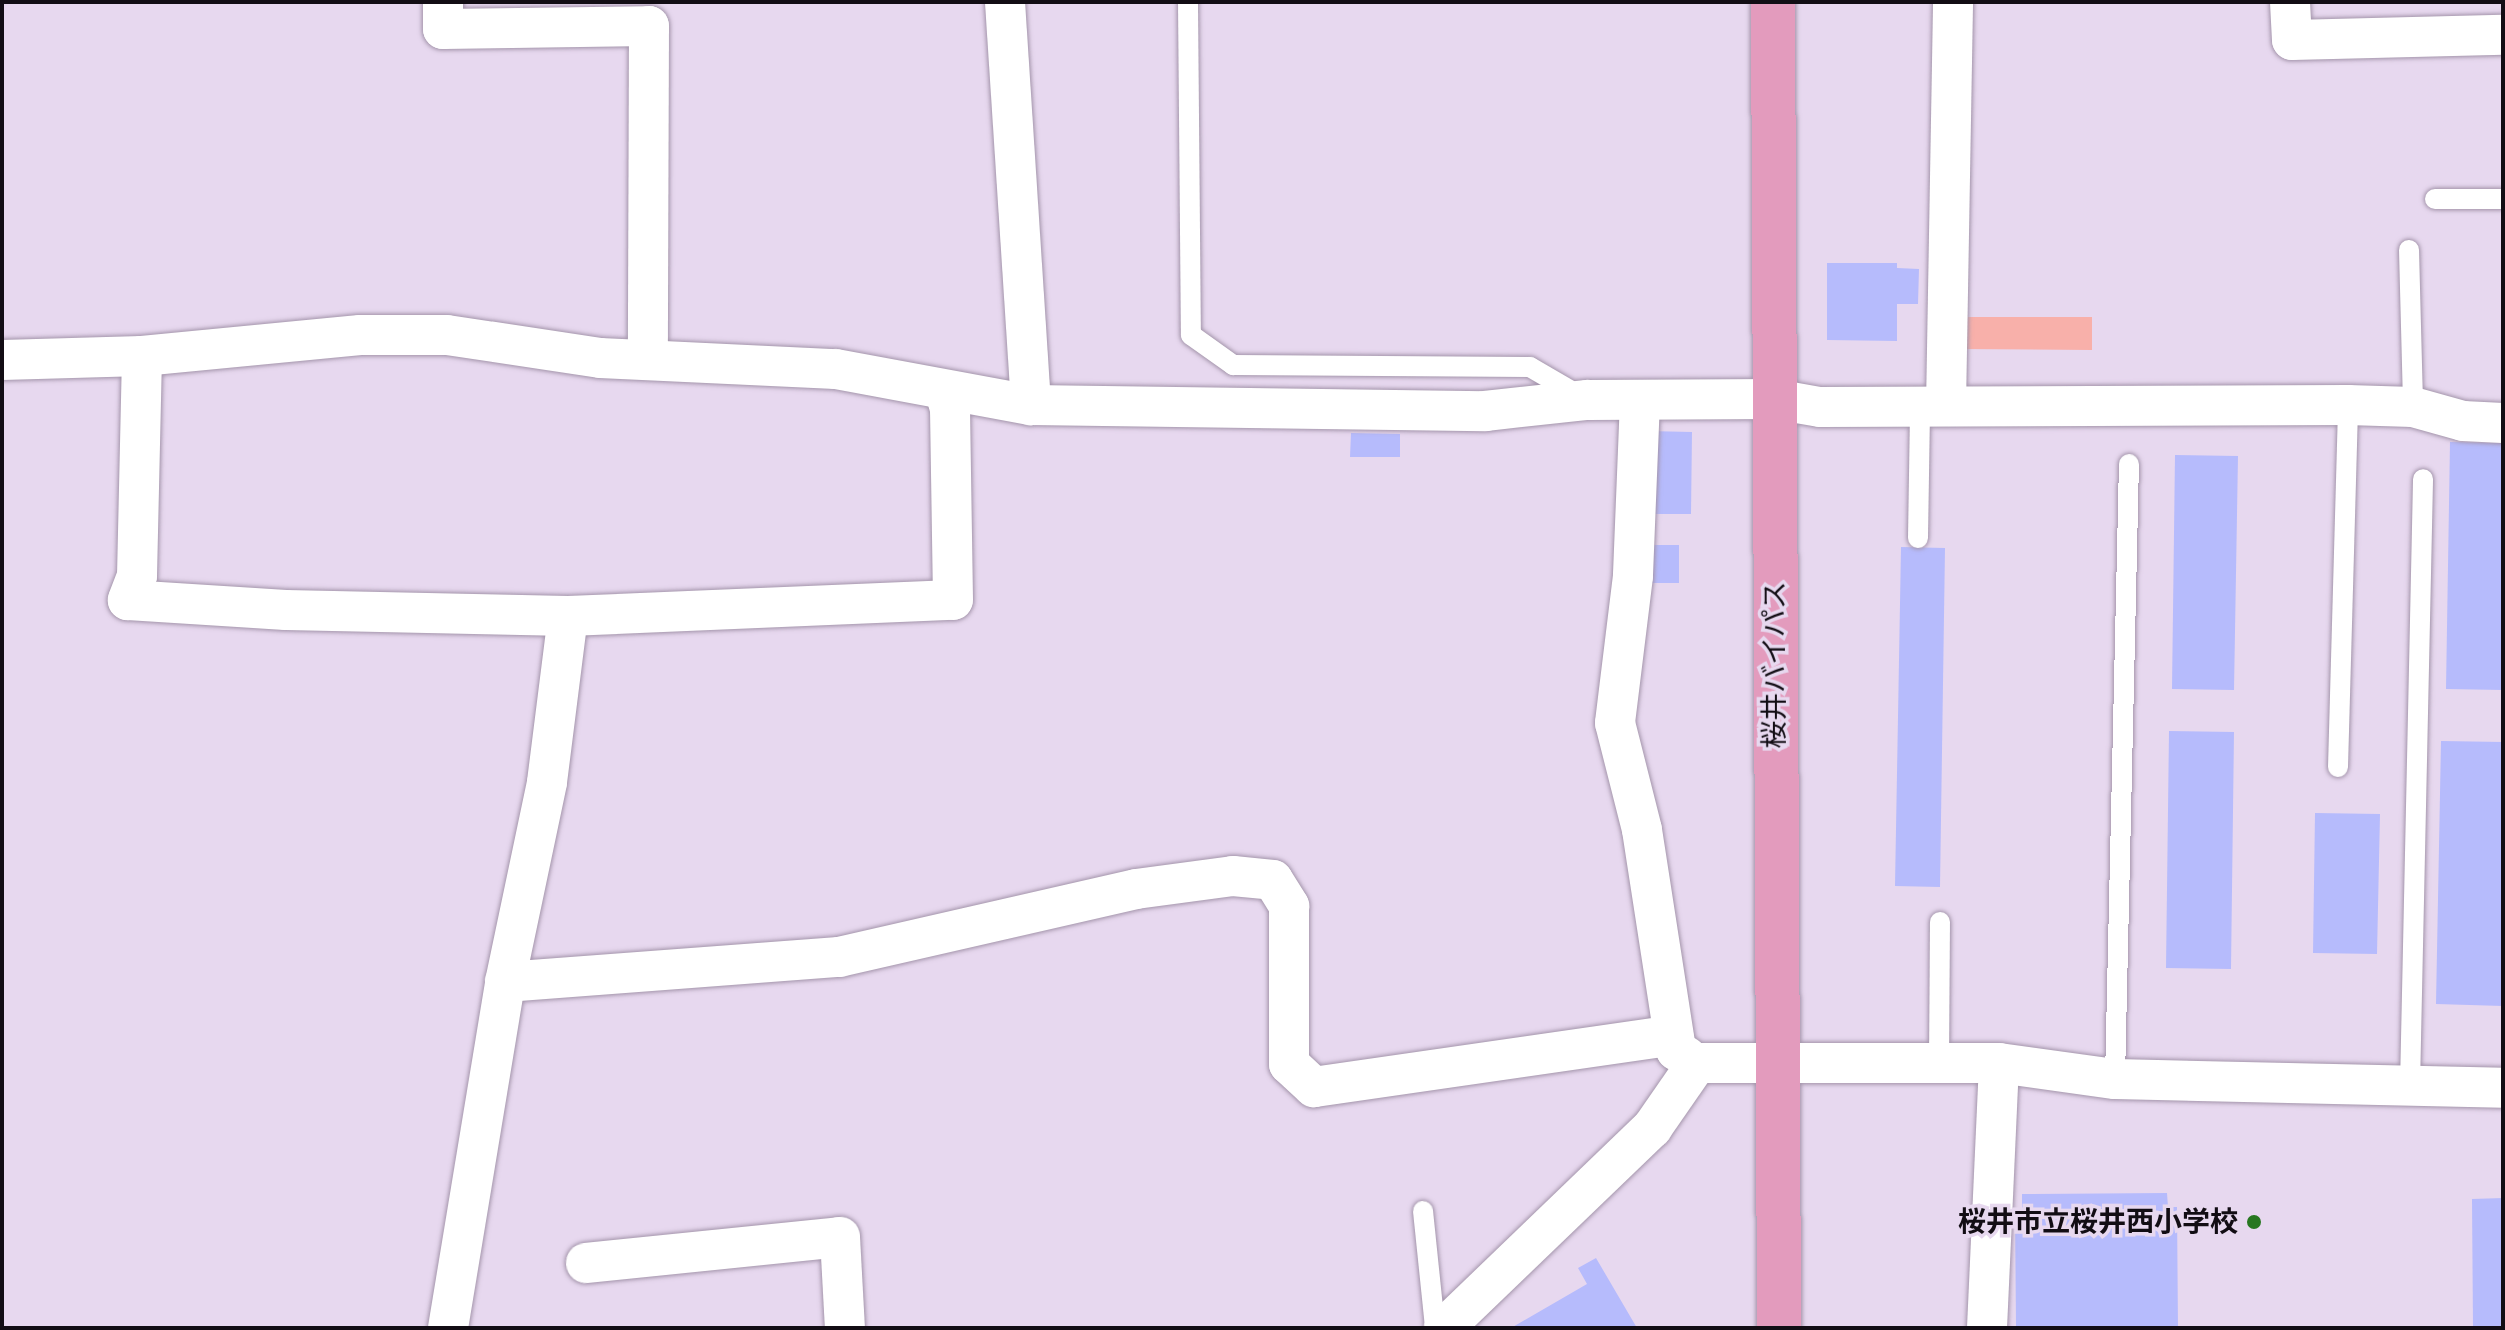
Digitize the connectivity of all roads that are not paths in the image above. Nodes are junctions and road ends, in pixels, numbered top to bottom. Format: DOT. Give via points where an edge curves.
graph roads {
  1 [pos="443,2"];
  2 [pos="1005,2"];
  3 [pos="1188,2"];
  4 [pos="1773,2"];
  5 [pos="1953,2"];
  6 [pos="2290,2"];
  7 [pos="2503,35"];
  8 [pos="2435,199"];
  9 [pos="2503,199"];
  10 [pos="2409,250"];
  11 [pos="142,356"];
  12 [pos="648,357"];
  13 [pos="2,360"];
  14 [pos="945,392"];
  15 [pos="1774,399"];
  16 [pos="1587,400"];
  17 [pos="1640,400"];
  18 [pos="1031,405"];
  19 [pos="2348,405"];
  20 [pos="1933,406"];
  21 [pos="2413,407"];
  22 [pos="2503,423"];
  23 [pos="2129,464"];
  24 [pos="2423,479"];
  25 [pos="1918,538"];
  26 [pos="568,616"];
  27 [pos="2338,767"];
  28 [pos="1940,922"];
  29 [pos="505,982"];
  30 [pos="1685,1049"];
  31 [pos="1777,1062"];
  32 [pos="1939,1063"];
  33 [pos="1999,1063"];
  34 [pos="2115,1079"];
  35 [pos="2410,1086"];
  36 [pos="2503,1088"];
  37 [pos="1423,1211"];
  38 [pos="586,1263"];
  39 [pos="448,1328"];
  40 [pos="845,1328"];
  41 [pos="1435,1328"];
  42 [pos="1444,1328"];
  43 [pos="1779,1328"];
  44 [pos="1987,1328"];
  1 -- 12 [label="street" via="443,29 649,26"];
  2 -- 18 [label="street"];
  3 -- 16 [label="lane" via="1191,335 1233,365 1530,367"];
  4 -- 15 [label="highway, 桜井バイパス"];
  5 -- 20 [label="street"];
  6 -- 7 [label="street" via="2292,40"];
  8 -- 9 [label="lane"];
  10 -- 21 [label="lane"];
  11 -- 12 [label="street" via="360,335 447,335 600,358"];
  11 -- 13 [label="street"];
  11 -- 26 [label="street" via="137,576 128,600 286,610"];
  12 -- 14 [label="street" via="836,369"];
  14 -- 18 [label="street"];
  14 -- 26 [label="street" via="950,409 953,600"];
  15 -- 17 [label="street"];
  15 -- 20 [label="street" via="1820,407"];
  15 -- 31 [label="highway, 桜井バイパス"];
  16 -- 17 [label="street"];
  16 -- 18 [label="street" via="1485,411"];
  17 -- 30 [label="street" via="1633,576 1615,723"];
  19 -- 20 [label="street"];
  19 -- 21 [label="street"];
  19 -- 27 [label="lane"];
  20 -- 25 [label="lane"];
  21 -- 22 [label="street" via="2463,421"];
  23 -- 34 [label="lane"];
  24 -- 35 [label="lane"];
  26 -- 29 [label="street" via="547,782"];
  28 -- 32 [label="lane"];
  29 -- 30 [label="street" via="839,957 1136,889 1233,876 1273,880 1289,906 1289,1064 1314,1087"];
  29 -- 39 [label="street"];
  30 -- 31 [label="street"];
  30 -- 42 [label="street" via="1652,1128"];
  31 -- 32 [label="street"];
  31 -- 43 [label="highway, 桜井バイパス"];
  32 -- 33 [label="street"];
  33 -- 34 [label="street"];
  33 -- 44 [label="street"];
  34 -- 35 [label="street"];
  35 -- 36 [label="street"];
  37 -- 41 [label="lane"];
  38 -- 40 [label="street" via="840,1237"];
}
